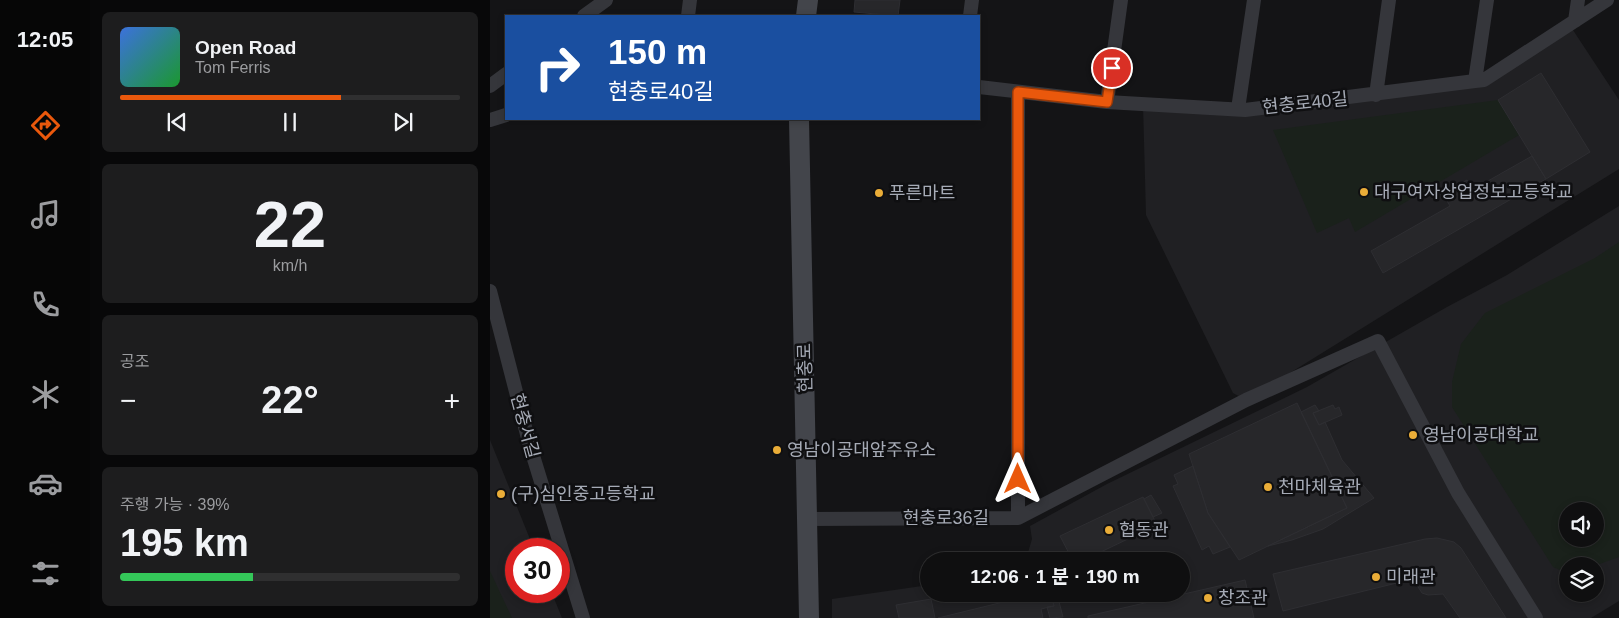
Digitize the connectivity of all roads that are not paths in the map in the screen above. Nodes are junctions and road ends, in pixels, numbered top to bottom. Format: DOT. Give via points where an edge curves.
graph roads {
  1 [pos="690,0"];
  2 [pos="808,0"];
  3 [pos="972,0"];
  4 [pos="1121,0"];
  5 [pos="1254,0"];
  6 [pos="1389,0"];
  7 [pos="1487,0"];
  8 [pos="1578,0"];
  9 [pos="1607,0"];
  10 [pos="688,15"];
  11 [pos="806,15"];
  12 [pos="970,15"];
  13 [pos="1575,21"];
  14 [pos="505,75"];
  15 [pos="1475,81"];
  16 [pos="490,86"];
  17 [pos="980,87"];
  18 [pos="1018,92"];
  19 [pos="1376,95"];
  20 [pos="1107,102"];
  21 [pos="1238,109"];
  22 [pos="505,115"];
  23 [pos="490,120"];
  24 [pos="799,120"];
  25 [pos="490,291"];
  26 [pos="1018,518"];
  27 [pos="808,519"];
  28 [pos="583,618"];
  29 [pos="809,618"];
  30 [pos="1536,618"];
  1 -- 10 [label="street"];
  2 -- 11 [label="main road"];
  3 -- 12 [label="street"];
  4 -- 20 [label="street"];
  5 -- 21 [label="street"];
  6 -- 19 [label="street"];
  7 -- 15 [label="street"];
  8 -- 13 [label="street"];
  9 -- 13 [label="street, 현충로40길"];
  13 -- 15 [label="street, 현충로40길" via="1484,80"];
  14 -- 16 [label="street"];
  15 -- 19 [label="street, 현충로40길"];
  17 -- 18 [label="street, 현충로40길"];
  18 -- 20 [label="street, 현충로40길"];
  18 -- 26 [label="street"];
  19 -- 21 [label="street, 현충로40길"];
  20 -- 21 [label="street, 현충로40길"];
  22 -- 23 [label="street"];
  24 -- 27 [label="main road, 현충로"];
  25 -- 28 [label="street, 현충서길" via="530,446"];
  26 -- 27 [label="street, 현충로36길"];
  26 -- 30 [label="street" via="1246,400 1378,341 1458,493"];
  27 -- 29 [label="main road, 현충로"];
}
